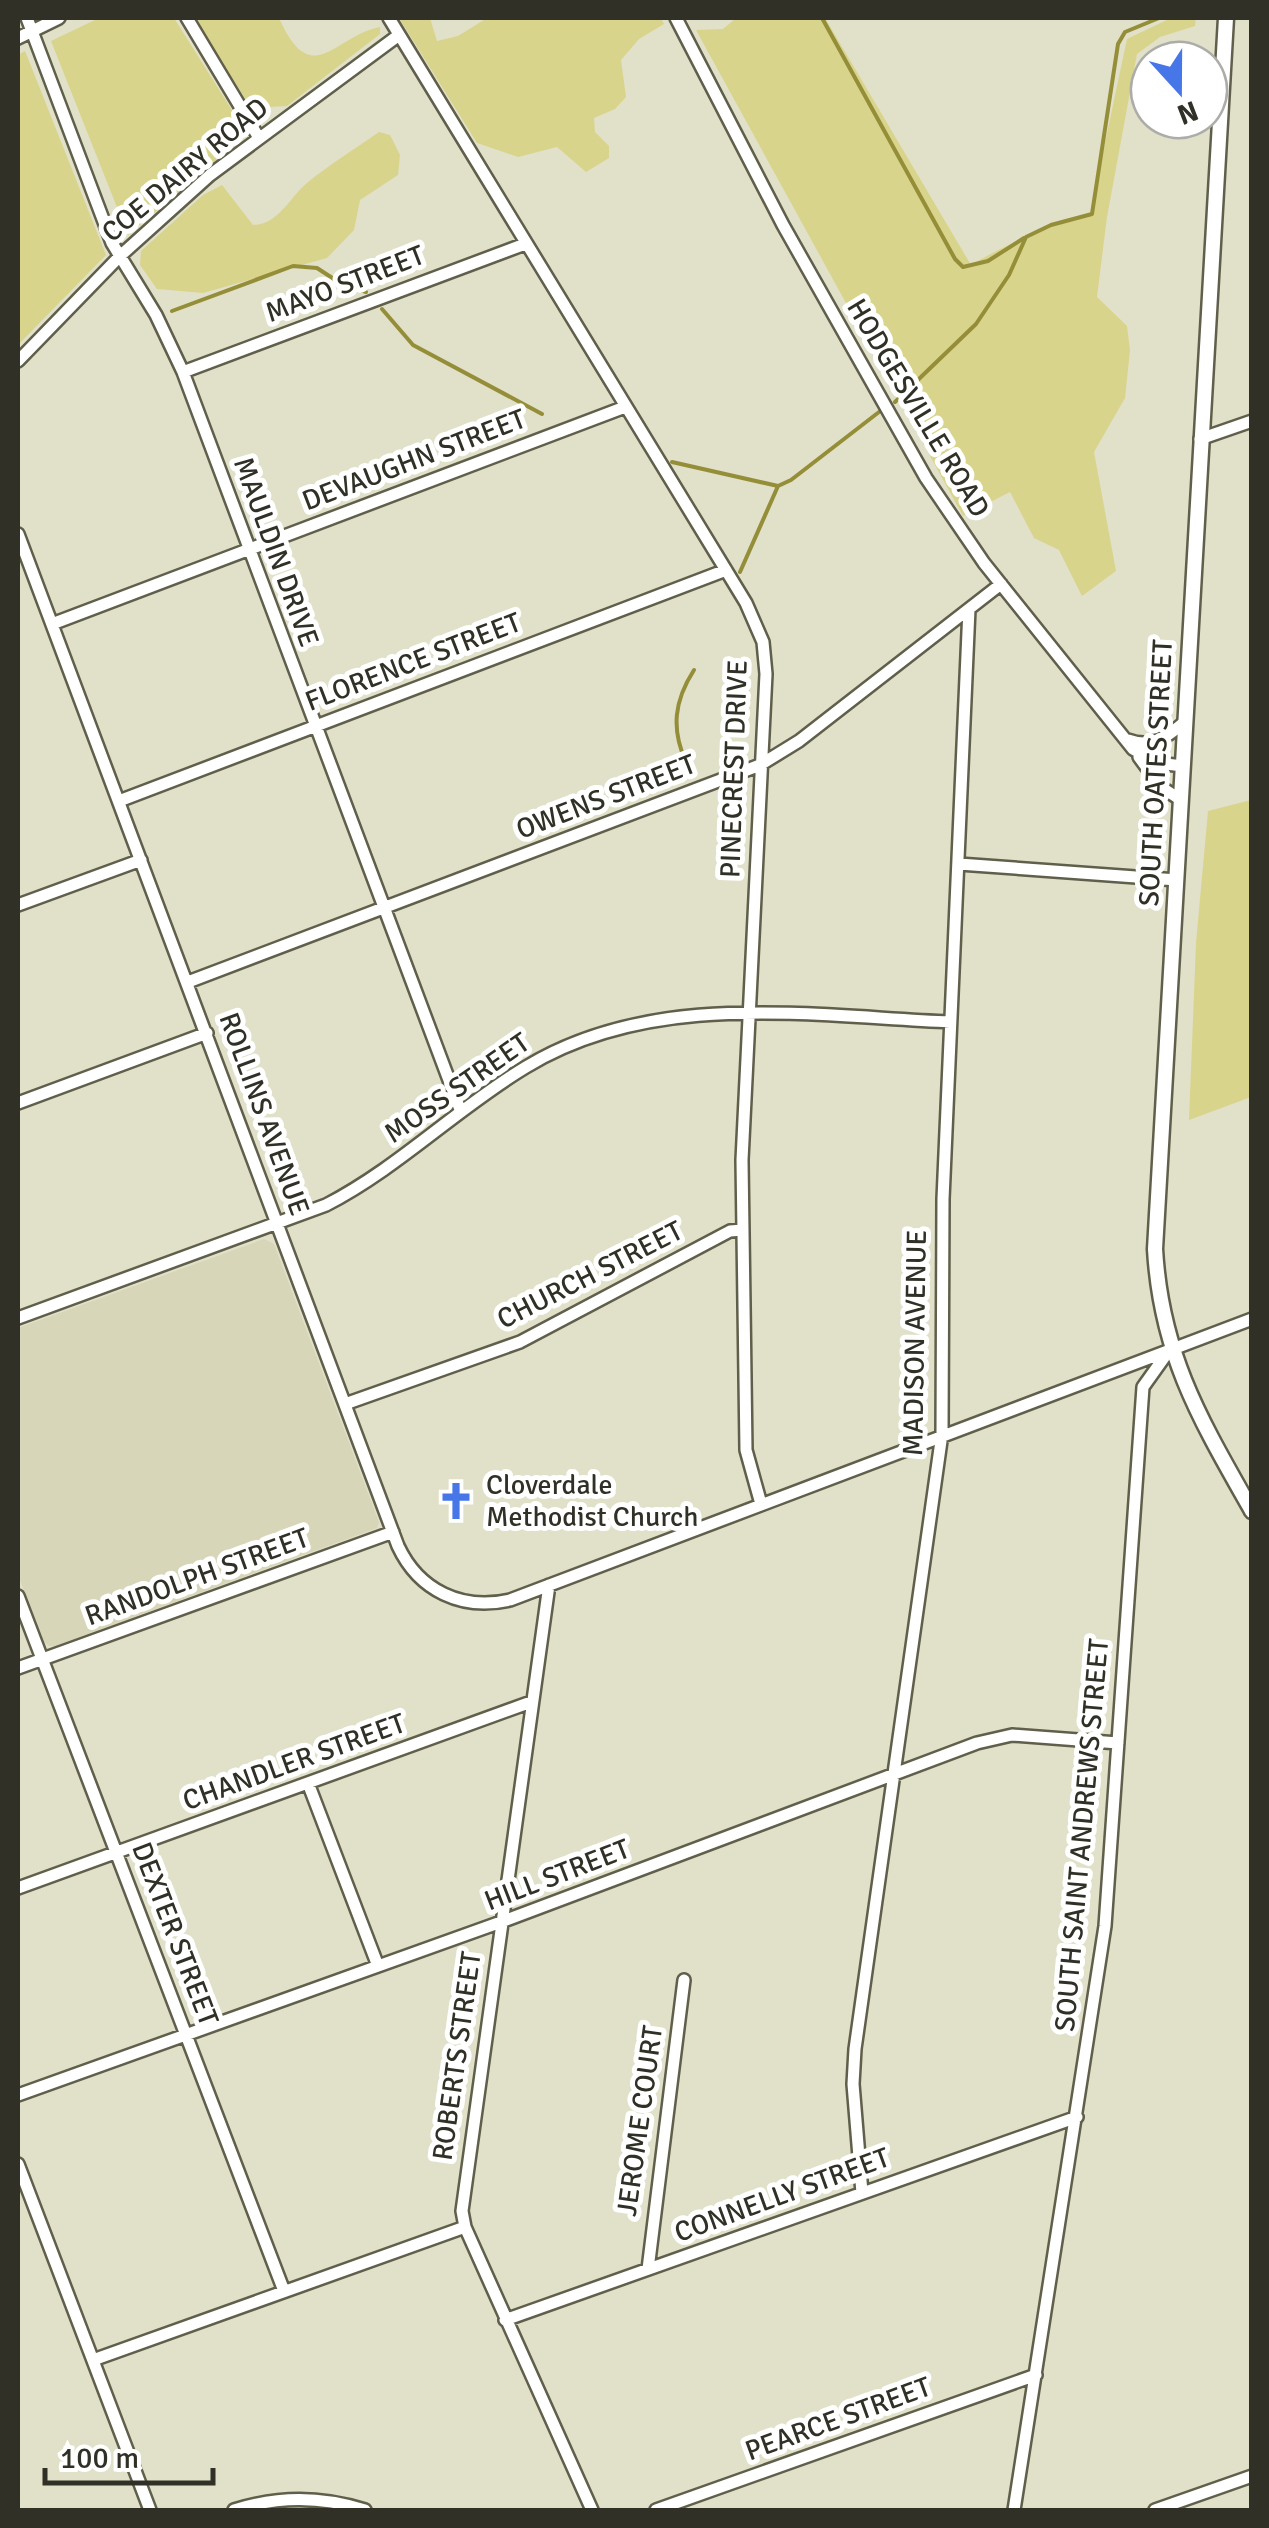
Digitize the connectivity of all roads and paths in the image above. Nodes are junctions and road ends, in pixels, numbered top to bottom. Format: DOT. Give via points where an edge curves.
graph roads {
  1 [pos="59,18"];
  2 [pos="187,18"];
  3 [pos="389,18"];
  4 [pos="676,18"];
  5 [pos="1226,18"];
  6 [pos="30,24"];
  7 [pos="399,34"];
  8 [pos="18,38"];
  9 [pos="259,138"];
  10 [pos="526,244"];
  11 [pos="120,256"];
  12 [pos="18,361"];
  13 [pos="183,372"];
  14 [pos="625,407"];
  15 [pos="1252,421"];
  16 [pos="1200,439"];
  17 [pos="18,534"];
  18 [pos="248,550"];
  19 [pos="726,570"];
  20 [pos="1000,584"];
  21 [pos="969,608"];
  22 [pos="52,624"];
  23 [pos="1186,721"];
  24 [pos="314,726"];
  25 [pos="1129,744"];
  26 [pos="760,766"];
  27 [pos="1183,766"];
  28 [pos="1182,800"];
  29 [pos="118,801"];
  30 [pos="141,860"];
  31 [pos="959,864"];
  32 [pos="1176,880"];
  33 [pos="18,905"];
  34 [pos="383,908"];
  35 [pos="188,982"];
  36 [pos="748,1014"];
  37 [pos="950,1022"];
  38 [pos="208,1033"];
  39 [pos="18,1103"];
  40 [pos="462,1112"];
  41 [pos="277,1224"];
  42 [pos="743,1230"];
  43 [pos="18,1318"];
  44 [pos="1252,1319"];
  45 [pos="1170,1349"];
  46 [pos="345,1404"];
  47 [pos="942,1434"];
  48 [pos="761,1504"];
  49 [pos="1252,1511"];
  50 [pos="393,1532"];
  51 [pos="549,1585"];
  52 [pos="18,1596"];
  53 [pos="42,1660"];
  54 [pos="18,1668"];
  55 [pos="531,1702"];
  56 [pos="1118,1743"];
  57 [pos="894,1774"];
  58 [pos="308,1783"];
  59 [pos="117,1852"];
  60 [pos="18,1888"];
  61 [pos="501,1922"];
  62 [pos="378,1966"];
  63 [pos="684,1980"];
  64 [pos="186,2035"];
  65 [pos="18,2095"];
  66 [pos="1077,2117"];
  67 [pos="18,2164"];
  68 [pos="862,2192"];
  69 [pos="465,2227"];
  70 [pos="648,2269"];
  71 [pos="284,2292"];
  72 [pos="504,2320"];
  73 [pos="93,2360"];
  74 [pos="1036,2375"];
  75 [pos="1252,2476"];
  76 [pos="150,2510"];
  77 [pos="234,2510"];
  78 [pos="365,2510"];
  79 [pos="592,2510"];
  80 [pos="656,2510"];
  81 [pos="1014,2510"];
  82 [pos="1156,2510"];
  1 -- 6 [label="street"];
  2 -- 9 [label="street"];
  3 -- 7 [label="street, PINECREST DRIVE"];
  4 -- 20 [label="street, HODGESVILLE ROAD" via="897,428"];
  5 -- 16 [label="main road, SOUTH OATES STREET"];
  6 -- 8 [label="street"];
  6 -- 11 [label="street, MAULDIN DRIVE"];
  7 -- 9 [label="street, COE DAIRY ROAD"];
  7 -- 10 [label="street, PINECREST DRIVE"];
  9 -- 11 [label="street, COE DAIRY ROAD"];
  10 -- 13 [label="street, MAYO STREET"];
  10 -- 14 [label="street, PINECREST DRIVE"];
  11 -- 12 [label="street, COE DAIRY ROAD"];
  11 -- 13 [label="street, MAULDIN DRIVE"];
  13 -- 18 [label="street, MAULDIN DRIVE"];
  14 -- 18 [label="street, DEVAUGHN STREET"];
  14 -- 19 [label="street, PINECREST DRIVE"];
  15 -- 16 [label="street"];
  16 -- 23 [label="main road, SOUTH OATES STREET"];
  17 -- 22 [label="street, ROLLINS AVENUE"];
  18 -- 22 [label="street, DEVAUGHN STREET"];
  18 -- 24 [label="street, MAULDIN DRIVE"];
  19 -- 24 [label="street, FLORENCE STREET"];
  19 -- 26 [label="street, PINECREST DRIVE" via="763,642"];
  20 -- 21 [label="street, OWENS STREET"];
  20 -- 25 [label="street, HODGESVILLE ROAD"];
  21 -- 26 [label="street, OWENS STREET"];
  21 -- 31 [label="street, MADISON AVENUE"];
  22 -- 29 [label="street, ROLLINS AVENUE"];
  23 -- 25 [label="street" via="1160,741"];
  23 -- 27 [label="main road, SOUTH OATES STREET"];
  24 -- 29 [label="street, FLORENCE STREET"];
  24 -- 34 [label="street, MAULDIN DRIVE"];
  25 -- 27 [label="street" via="1157,763"];
  25 -- 28 [label="street, HODGESVILLE ROAD" via="1161,787"];
  26 -- 34 [label="street, OWENS STREET"];
  26 -- 36 [label="street, PINECREST DRIVE"];
  27 -- 28 [label="main road, SOUTH OATES STREET"];
  28 -- 32 [label="main road, SOUTH OATES STREET"];
  29 -- 30 [label="street, ROLLINS AVENUE"];
  30 -- 33 [label="street"];
  30 -- 35 [label="street, ROLLINS AVENUE"];
  31 -- 32 [label="street"];
  31 -- 37 [label="street, MADISON AVENUE"];
  32 -- 45 [label="main road, SOUTH OATES STREET" via="1155,1249"];
  34 -- 35 [label="street, OWENS STREET"];
  34 -- 40 [label="street, MAULDIN DRIVE"];
  35 -- 38 [label="street, ROLLINS AVENUE"];
  36 -- 37 [label="street, MOSS STREET"];
  36 -- 40 [label="street, MOSS STREET" via="660,1018 612,1030 530,1064"];
  36 -- 42 [label="street, PINECREST DRIVE"];
  37 -- 47 [label="street, MADISON AVENUE"];
  38 -- 39 [label="street"];
  38 -- 41 [label="street, ROLLINS AVENUE"];
  40 -- 41 [label="street, MOSS STREET" via="346,1194"];
  41 -- 43 [label="street, MOSS STREET"];
  41 -- 46 [label="street, ROLLINS AVENUE"];
  42 -- 46 [label="street, CHURCH STREET" via="520,1342"];
  42 -- 48 [label="street, PINECREST DRIVE" via="746,1450"];
  44 -- 45 [label="street, ROLLINS AVENUE"];
  45 -- 47 [label="street, ROLLINS AVENUE"];
  45 -- 49 [label="main road, SOUTH OATES STREET"];
  45 -- 56 [label="street, SOUTH SAINT ANDREWS STREET" via="1143,1386"];
  46 -- 50 [label="street, ROLLINS AVENUE"];
  47 -- 48 [label="street, ROLLINS AVENUE"];
  47 -- 57 [label="street, MADISON AVENUE"];
  48 -- 51 [label="street, ROLLINS AVENUE"];
  50 -- 51 [label="street, ROLLINS AVENUE" via="410,1568 450,1598 498,1602"];
  50 -- 53 [label="street, RANDOLPH STREET"];
  51 -- 55 [label="street, ROBERTS STREET"];
  52 -- 53 [label="street, DEXTER STREET"];
  53 -- 54 [label="street, RANDOLPH STREET"];
  53 -- 59 [label="street, DEXTER STREET"];
  55 -- 58 [label="street, CHANDLER STREET"];
  55 -- 61 [label="street, ROBERTS STREET"];
  56 -- 57 [label="street, HILL STREET" via="996,1737"];
  56 -- 66 [label="street, SOUTH SAINT ANDREWS STREET" via="1104,1926"];
  57 -- 61 [label="street, HILL STREET"];
  57 -- 68 [label="street, MADISON AVENUE" via="855,2049"];
  58 -- 59 [label="street, CHANDLER STREET"];
  58 -- 62 [label="street"];
  59 -- 60 [label="street, CHANDLER STREET"];
  59 -- 64 [label="street, DEXTER STREET"];
  61 -- 62 [label="street, HILL STREET"];
  61 -- 69 [label="street, ROBERTS STREET" via="462,2197"];
  62 -- 64 [label="street, HILL STREET"];
  63 -- 70 [label="street, JEROME COURT"];
  64 -- 65 [label="street, HILL STREET"];
  64 -- 71 [label="street, DEXTER STREET"];
  66 -- 68 [label="street, CONNELLY STREET"];
  66 -- 74 [label="street, SOUTH SAINT ANDREWS STREET"];
  67 -- 73 [label="street"];
  68 -- 70 [label="street, CONNELLY STREET"];
  69 -- 71 [label="street"];
  69 -- 72 [label="street, ROBERTS STREET"];
  70 -- 72 [label="street, CONNELLY STREET"];
  71 -- 73 [label="street"];
  72 -- 79 [label="street, ROBERTS STREET"];
  73 -- 76 [label="street"];
  74 -- 80 [label="street, PEARCE STREET"];
  74 -- 81 [label="street, SOUTH SAINT ANDREWS STREET"];
  75 -- 82 [label="street"];
  77 -- 78 [label="street" via="306,2498"];
}
